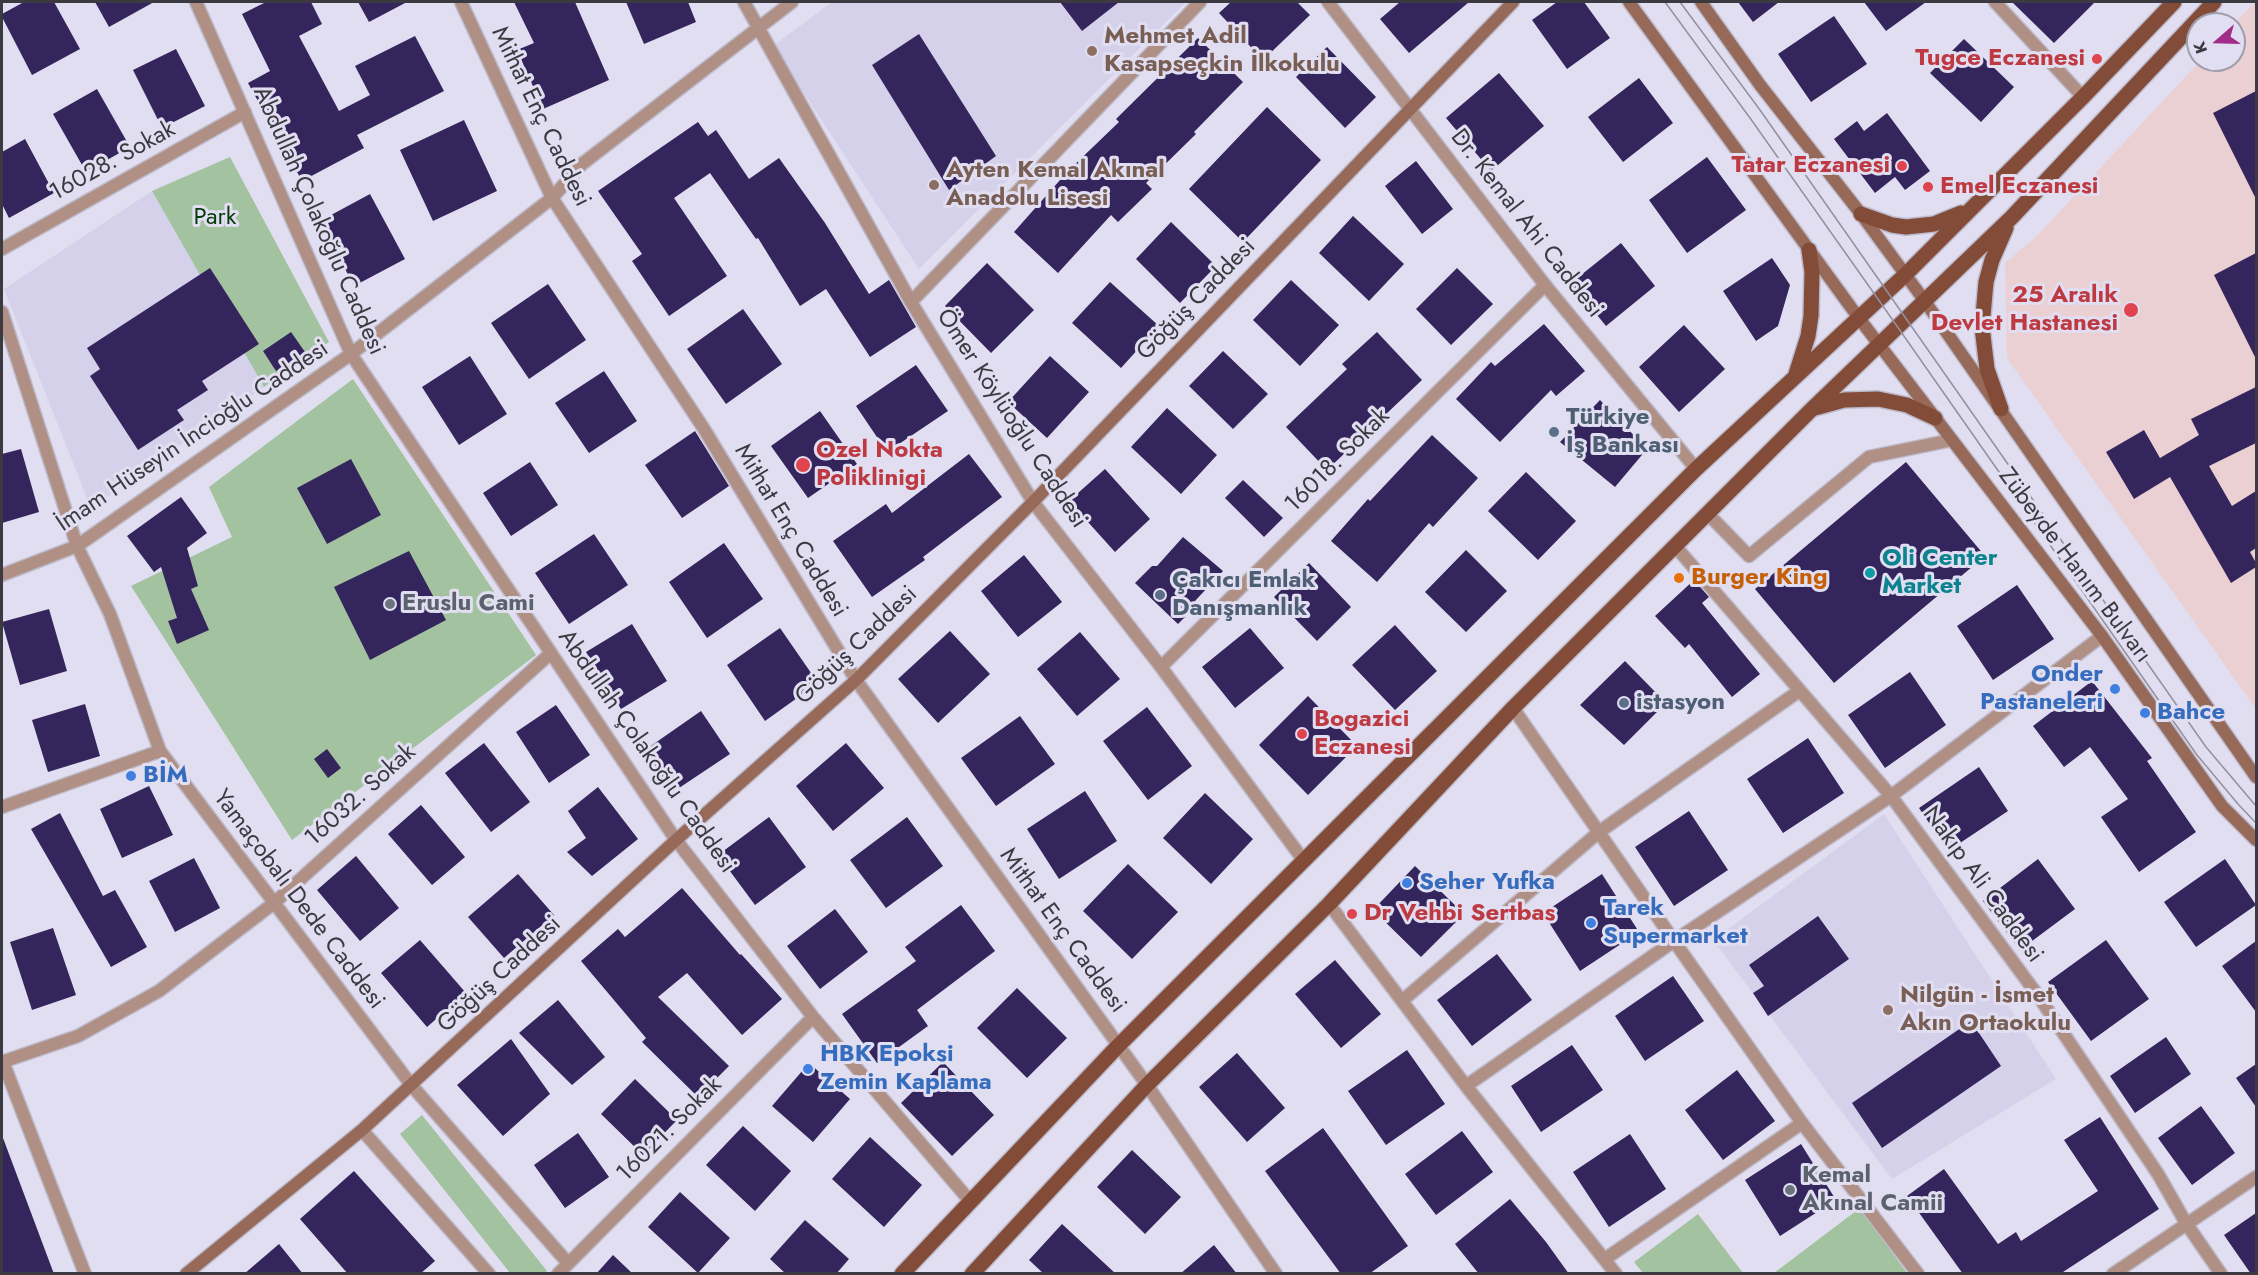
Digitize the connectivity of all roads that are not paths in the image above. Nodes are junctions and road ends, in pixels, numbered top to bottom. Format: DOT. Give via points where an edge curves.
graph roads {
  1 [pos="196,2"];
  2 [pos="461,2"];
  3 [pos="744,2"];
  4 [pos="792,2"];
  5 [pos="1200,2"];
  6 [pos="1328,2"];
  7 [pos="1513,2"];
  8 [pos="1629,2"];
  9 [pos="1701,2"];
  10 [pos="1995,2"];
  11 [pos="2174,2"];
  12 [pos="2214,2"];
  13 [pos="758,28"];
  14 [pos="2083,97"];
  15 [pos="1410,108"];
  16 [pos="245,112"];
  17 [pos="552,198"];
  18 [pos="1969,209"];
  19 [pos="1861,214"];
  20 [pos="2012,217"];
  21 [pos="2,249"];
  22 [pos="1809,250"];
  23 [pos="1905,275"];
  24 [pos="1545,285"];
  25 [pos="1924,300"];
  26 [pos="911,302"];
  27 [pos="2,312"];
  28 [pos="1858,317"];
  29 [pos="1878,344"];
  30 [pos="351,354"];
  31 [pos="1795,376"];
  32 [pos="1812,409"];
  33 [pos="2001,410"];
  34 [pos="1935,418"];
  35 [pos="1952,440"];
  36 [pos="1696,469"];
  37 [pos="1033,502"];
  38 [pos="1708,514"];
  39 [pos="77,546"];
  40 [pos="1676,547"];
  41 [pos="2,575"];
  42 [pos="2102,636"];
  43 [pos="551,652"];
  44 [pos="1161,667"];
  45 [pos="856,680"];
  46 [pos="1799,691"];
  47 [pos="1513,708"];
  48 [pos="160,751"];
  49 [pos="2255,772"];
  50 [pos="1891,796"];
  51 [pos="2,807"];
  52 [pos="1599,832"];
  53 [pos="676,840"];
  54 [pos="2256,840"];
  55 [pos="1304,861"];
  56 [pos="274,903"];
  57 [pos="1329,904"];
  58 [pos="1674,941"];
  59 [pos="1403,1000"];
  60 [pos="813,1017"];
  61 [pos="1119,1046"];
  62 [pos="2,1062"];
  63 [pos="1147,1085"];
  64 [pos="412,1086"];
  65 [pos="1466,1086"];
  66 [pos="1802,1123"];
  67 [pos="362,1130"];
  68 [pos="2256,1177"];
  69 [pos="970,1201"];
  70 [pos="2186,1222"];
  71 [pos="1605,1258"];
  72 [pos="568,1263"];
  73 [pos="188,1273"];
  74 [pos="85,1274"];
  75 [pos="489,1274"];
  76 [pos="558,1274"];
  77 [pos="902,1274"];
  78 [pos="972,1274"];
  79 [pos="1276,1274"];
  80 [pos="1616,1274"];
  81 [pos="1918,1274"];
  82 [pos="2113,1274"];
  83 [pos="2221,1274"];
  1 -- 16 [label="street, Abdullah Çolakoğlu Caddesi"];
  2 -- 17 [label="street, Mithat Enç Caddesi"];
  3 -- 13 [label="street, Ömer Köylüoğlu Caddesi"];
  4 -- 13 [label="street, İmam Hüseyin İncioğlu Caddesi"];
  5 -- 26 [label="street"];
  6 -- 15 [label="street, Dr. Kemal Ahi Caddesi"];
  7 -- 15 [label="main road, Göğüş Caddesi"];
  8 -- 22 [label="main road, Zübeyde Hanım Bulvarı"];
  9 -- 19 [label="main road, Zübeyde Hanım Bulvarı"];
  10 -- 14 [label="street"];
  11 -- 14 [label="main road"];
  12 -- 20 [label="main road"];
  13 -- 17 [label="street, İmam Hüseyin İncioğlu Caddesi" via="582,164"];
  13 -- 26 [label="street, Ömer Köylüoğlu Caddesi"];
  14 -- 18 [label="main road"];
  15 -- 24 [label="street, Dr. Kemal Ahi Caddesi"];
  15 -- 37 [label="main road, Göğüş Caddesi"];
  16 -- 21 [label="street, 16028. Sokak"];
  16 -- 30 [label="street, Abdullah Çolakoğlu Caddesi"];
  17 -- 30 [label="street, İmam Hüseyin İncioğlu Caddesi"];
  17 -- 45 [label="street, Mithat Enç Caddesi" via="704,429"];
  18 -- 19 [label="main road" via="1920,227 1892,225"];
  18 -- 23 [label="main road"];
  19 -- 23 [label="main road, Zübeyde Hanım Bulvarı"];
  20 -- 25 [label="main road"];
  20 -- 33 [label="main road" via="1992,260 1982,306 1987,369"];
  22 -- 28 [label="main road, Zübeyde Hanım Bulvarı"];
  22 -- 31 [label="main road" via="1811,316"];
  23 -- 25 [label="main road, Zübeyde Hanım Bulvarı"];
  23 -- 28 [label="main road"];
  24 -- 36 [label="street, Dr. Kemal Ahi Caddesi"];
  24 -- 44 [label="street, 16018. Sokak"];
  25 -- 29 [label="main road"];
  25 -- 33 [label="main road, Zübeyde Hanım Bulvarı"];
  26 -- 37 [label="street, Ömer Köylüoğlu Caddesi"];
  27 -- 39 [label="street, Yamaçobalı Dede Caddesi"];
  28 -- 29 [label="main road, Zübeyde Hanım Bulvarı"];
  28 -- 31 [label="main road"];
  29 -- 32 [label="main road"];
  29 -- 34 [label="main road, Zübeyde Hanım Bulvarı"];
  30 -- 39 [label="street, İmam Hüseyin İncioğlu Caddesi"];
  30 -- 43 [label="street, Abdullah Çolakoğlu Caddesi"];
  31 -- 36 [label="main road"];
  32 -- 34 [label="main road" via="1844,400 1878,399 1907,405"];
  32 -- 38 [label="main road"];
  33 -- 49 [label="main road, Zübeyde Hanım Bulvarı"];
  34 -- 35 [label="main road, Zübeyde Hanım Bulvarı"];
  35 -- 38 [label="street" via="1869,457 1749,556"];
  35 -- 42 [label="main road, Zübeyde Hanım Bulvarı"];
  36 -- 55 [label="main road"];
  37 -- 44 [label="street, Ömer Köylüoğlu Caddesi"];
  37 -- 45 [label="main road, Göğüş Caddesi"];
  38 -- 40 [label="main road"];
  39 -- 41 [label="street, İmam Hüseyin İncioğlu Caddesi"];
  39 -- 48 [label="street, Yamaçobalı Dede Caddesi" via="110,614"];
  40 -- 46 [label="street, Nakıp Ali Caddesi"];
  40 -- 47 [label="main road"];
  42 -- 50 [label="street"];
  42 -- 54 [label="main road, Zübeyde Hanım Bulvarı" via="2222,806"];
  43 -- 53 [label="street, Abdullah Çolakoğlu Caddesi"];
  43 -- 56 [label="street, 16032. Sokak"];
  44 -- 55 [label="street, Ömer Köylüoğlu Caddesi"];
  45 -- 53 [label="main road, Göğüş Caddesi"];
  45 -- 61 [label="street, Mithat Enç Caddesi"];
  46 -- 50 [label="street, Nakıp Ali Caddesi"];
  46 -- 52 [label="street"];
  47 -- 52 [label="street"];
  47 -- 57 [label="main road"];
  48 -- 51 [label="street"];
  48 -- 56 [label="street, Yamaçobalı Dede Caddesi"];
  50 -- 58 [label="street"];
  50 -- 70 [label="street, Nakıp Ali Caddesi" via="2039,997"];
  52 -- 58 [label="street"];
  52 -- 59 [label="street"];
  53 -- 60 [label="street, Abdullah Çolakoğlu Caddesi"];
  53 -- 64 [label="main road, Göğüş Caddesi"];
  55 -- 61 [label="main road"];
  56 -- 62 [label="street, 16032. Sokak" via="159,991 78,1036"];
  56 -- 64 [label="street, Yamaçobalı Dede Caddesi"];
  57 -- 59 [label="street"];
  57 -- 63 [label="main road"];
  58 -- 65 [label="street"];
  58 -- 66 [label="street"];
  59 -- 65 [label="street"];
  60 -- 69 [label="street, Abdullah Çolakoğlu Caddesi"];
  60 -- 72 [label="street, 16021. Sokak"];
  61 -- 63 [label="street, Mithat Enç Caddesi"];
  61 -- 69 [label="main road"];
  62 -- 74 [label="street"];
  63 -- 78 [label="main road"];
  63 -- 79 [label="street, Mithat Enç Caddesi"];
  64 -- 67 [label="main road, Göğüş Caddesi"];
  64 -- 72 [label="street, Yamaçobalı Dede Caddesi"];
  65 -- 71 [label="street"];
  66 -- 71 [label="street"];
  66 -- 81 [label="street"];
  67 -- 73 [label="main road, Göğüş Caddesi"];
  67 -- 75 [label="street"];
  68 -- 70 [label="street"];
  69 -- 77 [label="main road"];
  70 -- 82 [label="street"];
  70 -- 83 [label="street, Nakıp Ali Caddesi"];
  71 -- 80 [label="street"];
  72 -- 76 [label="street, 16021. Sokak"];
}
